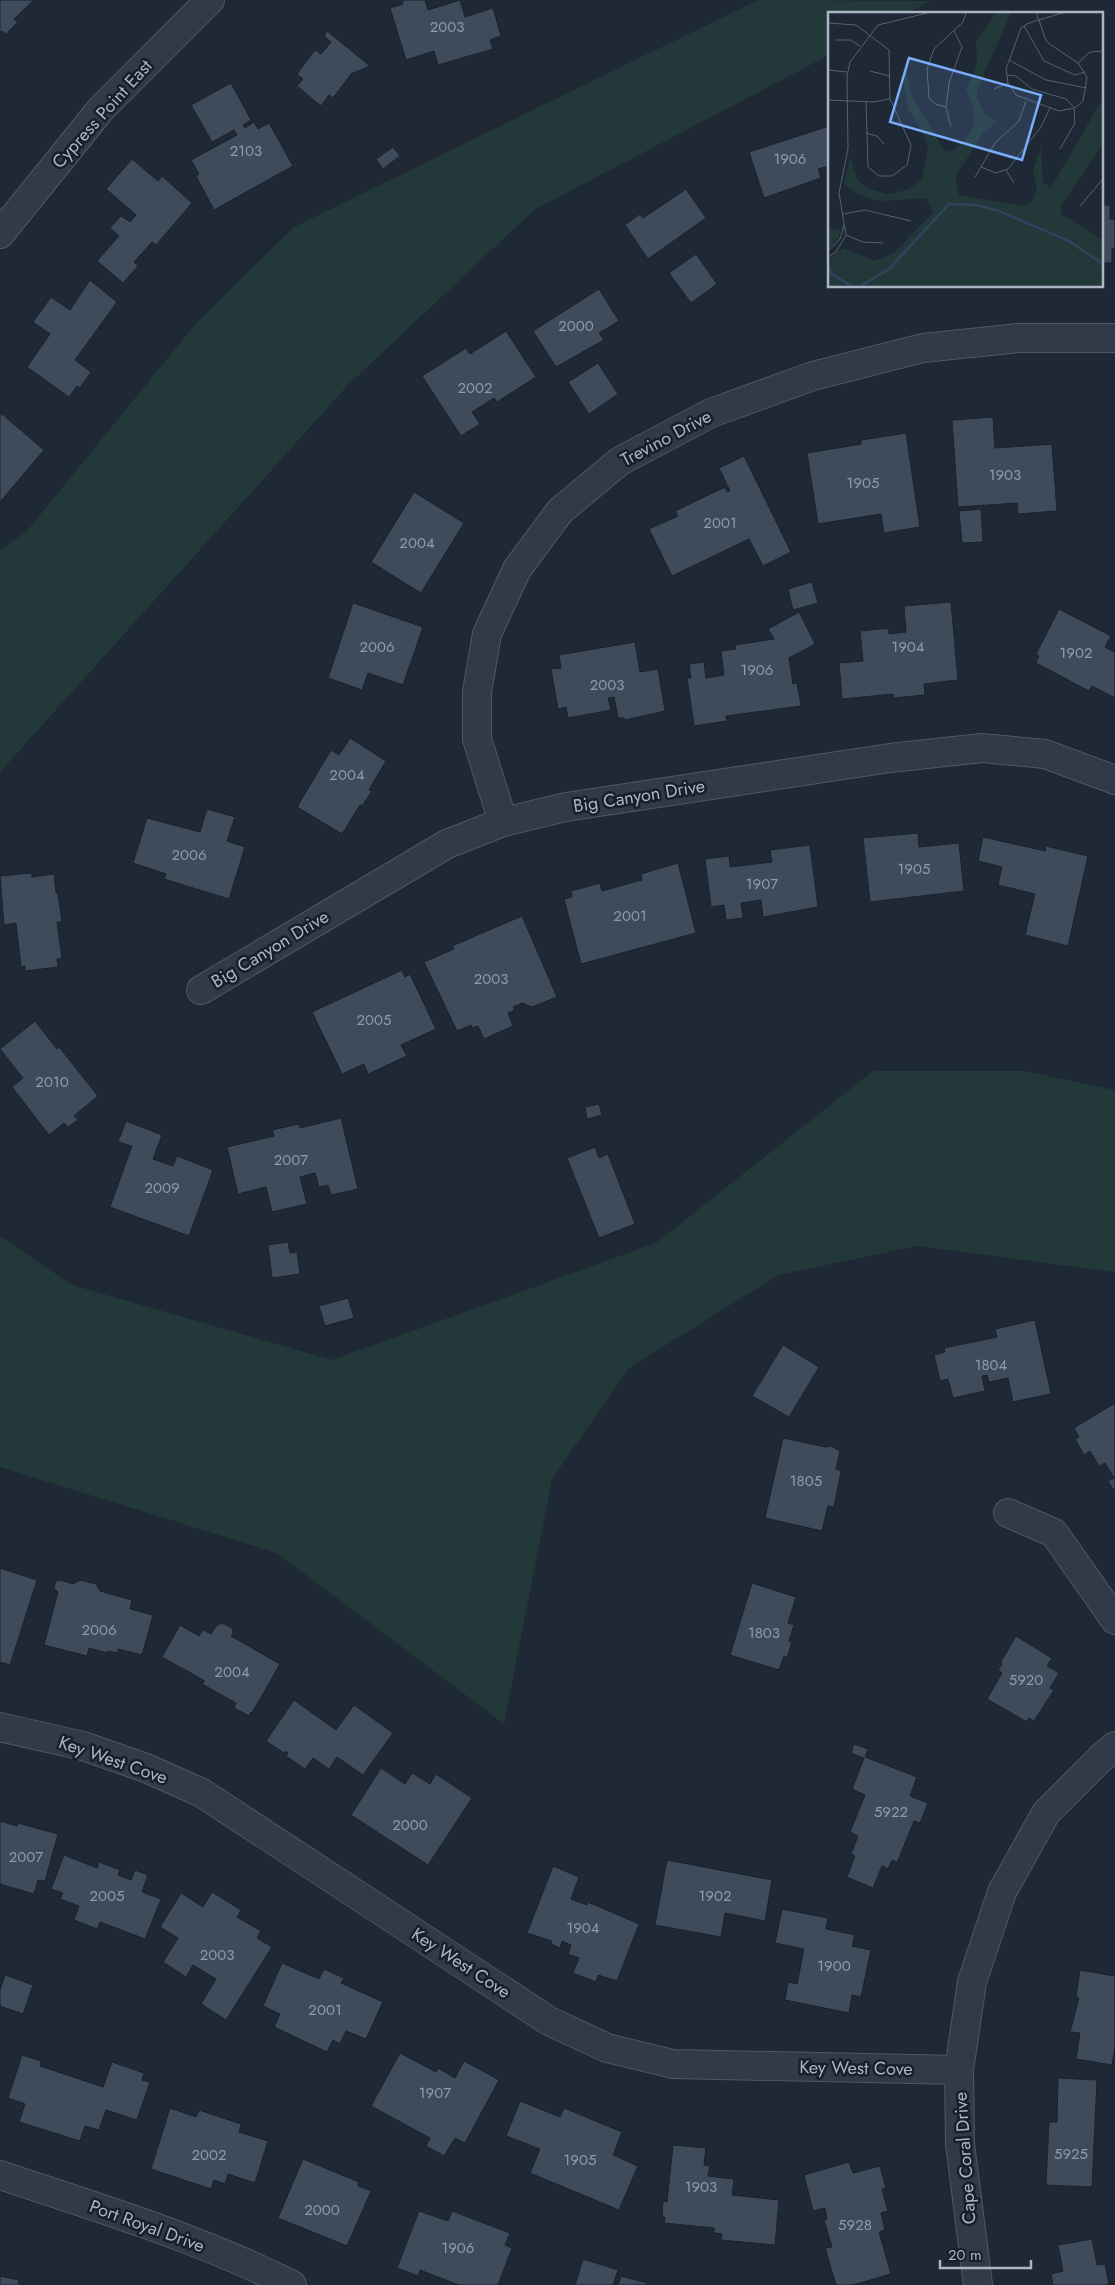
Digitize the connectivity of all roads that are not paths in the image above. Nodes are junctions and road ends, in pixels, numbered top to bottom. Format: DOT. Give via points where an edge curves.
graph roads {
  1 [pos="210,0"];
  2 [pos="0,234"];
  3 [pos="1115,338"];
  4 [pos="1115,780"];
  5 [pos="503,822"];
  6 [pos="201,990"];
  7 [pos="1008,1513"];
  8 [pos="1115,1620"];
  9 [pos="0,1727"];
  10 [pos="1115,1746"];
  11 [pos="960,2070"];
  12 [pos="0,2176"];
  13 [pos="292,2285"];
  14 [pos="978,2285"];
  1 -- 2 [label="street, Cypress Point East" via="101,109"];
  3 -- 5 [label="street, Trevino Drive" via="1019,338 924,348 813,376 711,413 620,461 560,511 517,569 487,634 477,692 477,739"];
  4 -- 5 [label="street, Big Canyon Drive" via="1045,754 982,748 890,758 566,807"];
  5 -- 6 [label="street, Big Canyon Drive" via="447,844"];
  7 -- 8 [label="street" via="1054,1533"];
  9 -- 11 [label="street, Key West Cove" via="83,1746 146,1768 202,1793 549,2021 607,2048 672,2064"];
  10 -- 11 [label="street, Cape Coral Drive" via="1046,1813 1002,1892 972,1982"];
  11 -- 14 [label="street, Cape Coral Drive" via="960,2144"];
  12 -- 13 [label="street, Port Royal Drive" via="142,2222"];
}
